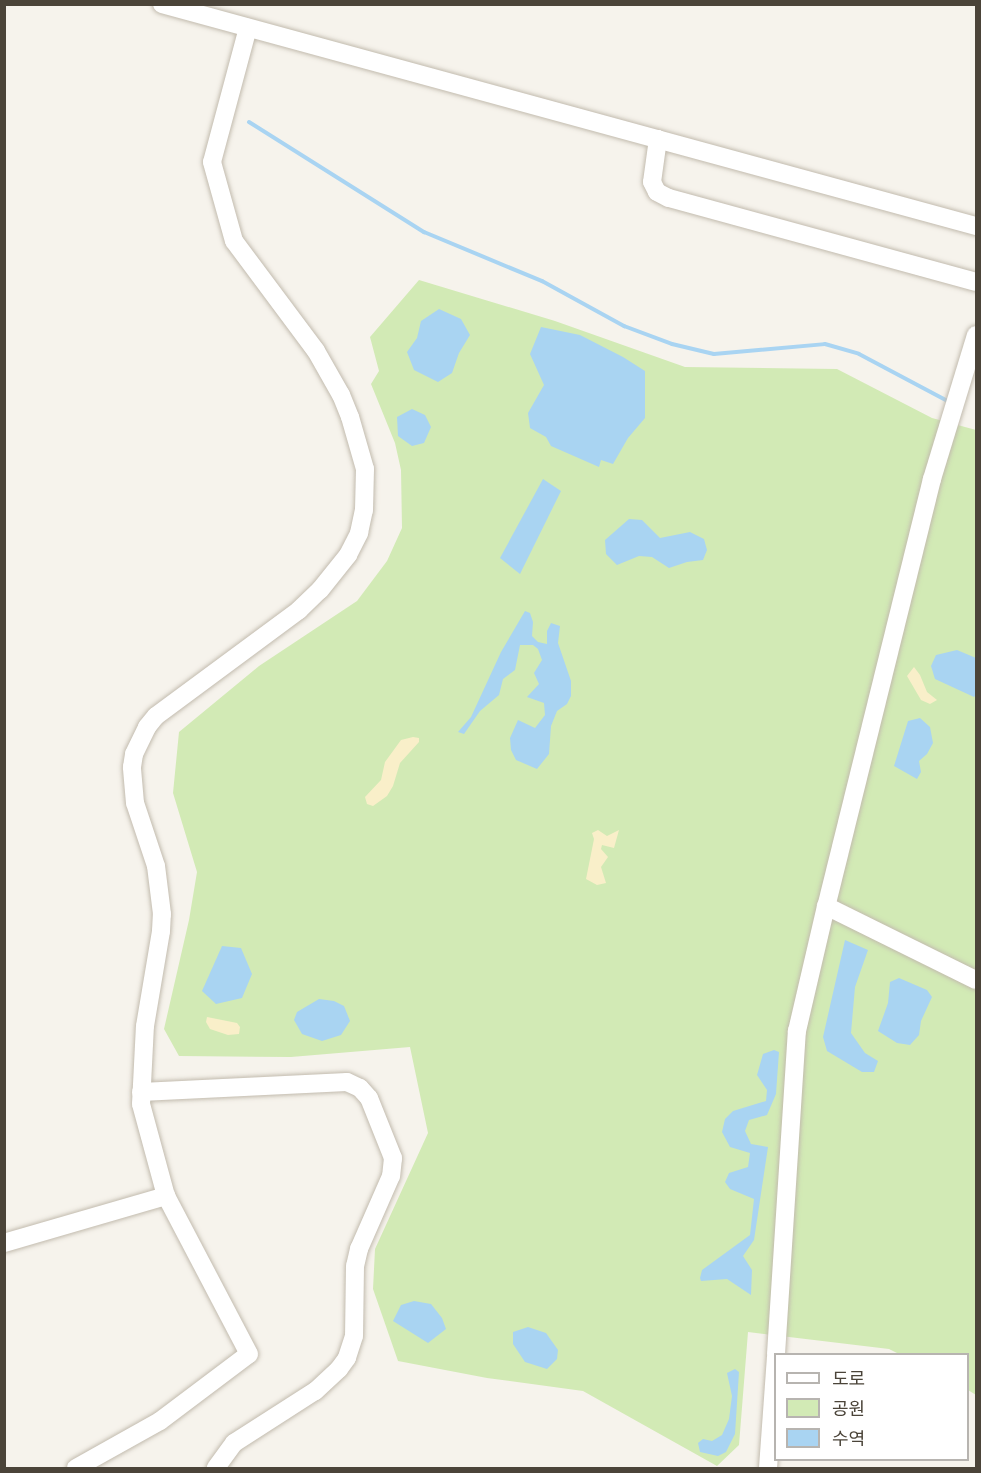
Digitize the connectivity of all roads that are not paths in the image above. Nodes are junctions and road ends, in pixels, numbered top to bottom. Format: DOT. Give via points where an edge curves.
graph roads {
  1 [pos="162,4"];
  2 [pos="248,28"];
  3 [pos="658,139"];
  4 [pos="976,226"];
  5 [pos="976,282"];
  6 [pos="976,336"];
  7 [pos="826,906"];
  8 [pos="976,980"];
  9 [pos="141,1092"];
  10 [pos="166,1196"];
  11 [pos="4,1243"];
  12 [pos="776,1353"];
  13 [pos="774,1384"];
  14 [pos="76,1468"];
  15 [pos="216,1468"];
  16 [pos="768,1468"];
  1 -- 2 [label="lane"];
  2 -- 3 [label="lane"];
  2 -- 9 [label="lane" via="212,162 234,241 316,351 346,406 365,469 364,510 348,555 320,590 299,610 156,716 134,754 135,802 156,866 162,914 145,1026"];
  3 -- 4 [label="lane"];
  3 -- 5 [label="lane" via="652,182 657,192 669,198"];
  6 -- 7 [label="lane" via="932,479"];
  7 -- 8 [label="lane"];
  7 -- 12 [label="lane" via="797,1031"];
  9 -- 10 [label="lane" via="148,1136"];
  9 -- 15 [label="lane" via="348,1082 369,1098 393,1158 391,1176 355,1266 354,1336 347,1358 315,1391 234,1443"];
  10 -- 11 [label="lane"];
  10 -- 14 [label="lane" via="249,1354 160,1421"];
  13 -- 16 [label="lane"];
}
